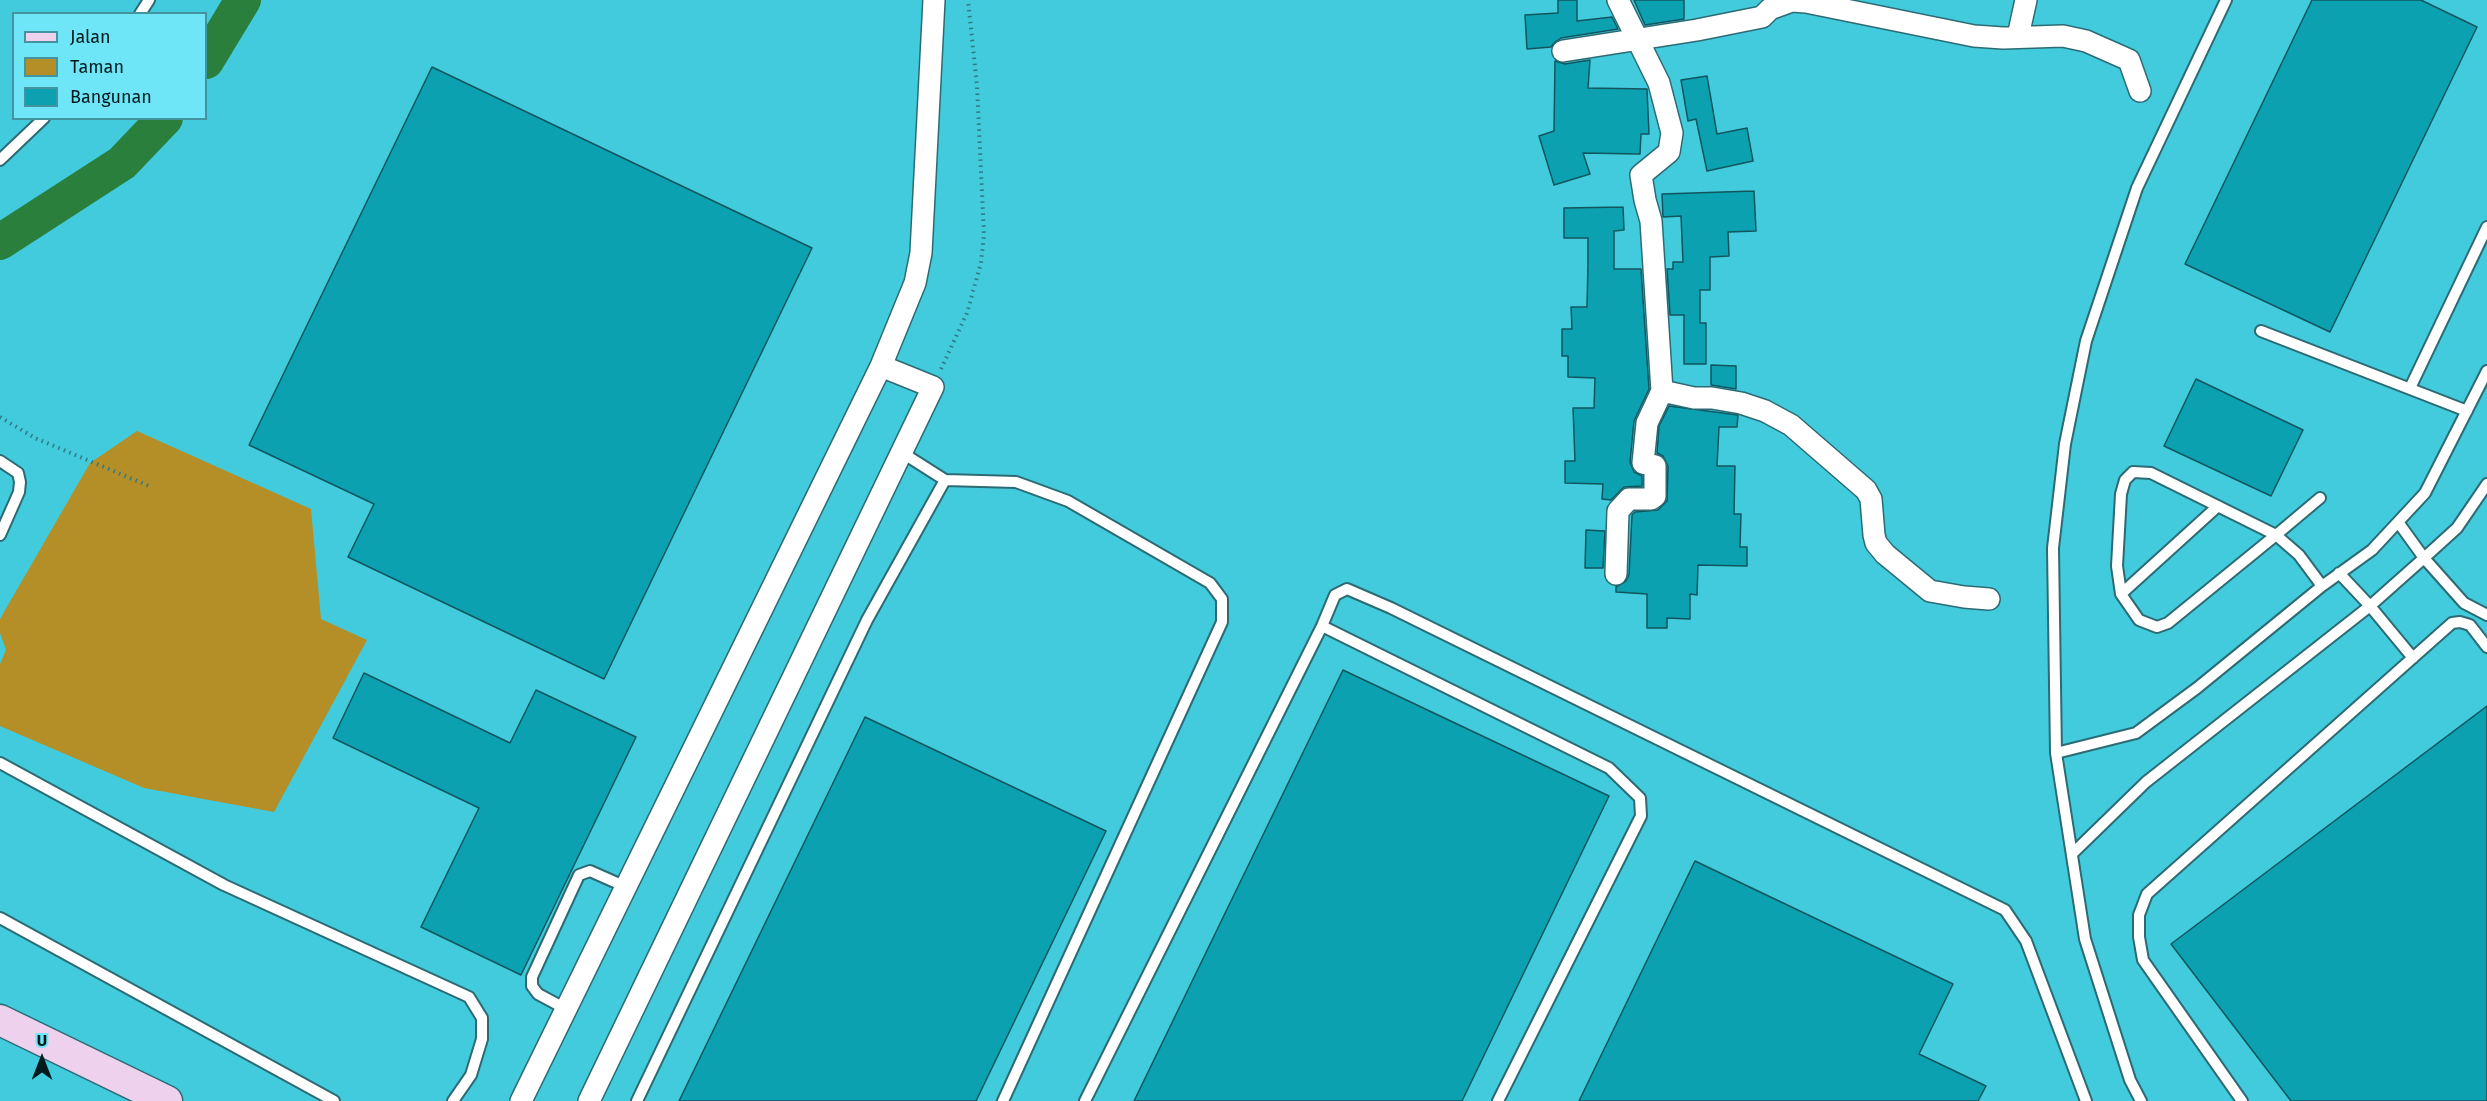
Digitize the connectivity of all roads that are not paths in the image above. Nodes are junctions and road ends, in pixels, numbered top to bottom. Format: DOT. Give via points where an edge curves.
graph roads {
  1 [pos="934,0"];
  2 [pos="1618,0"];
  3 [pos="2026,0"];
  4 [pos="2226,0"];
  5 [pos="2018,36"];
  6 [pos="1636,40"];
  7 [pos="1563,51"];
  8 [pos="2139,91"];
  9 [pos="42,120"];
  10 [pos="0,160"];
  11 [pos="2487,227"];
  12 [pos="2261,331"];
  13 [pos="881,366"];
  14 [pos="2487,370"];
  15 [pos="2410,388"];
  16 [pos="1662,391"];
  17 [pos="2468,411"];
  18 [pos="902,452"];
  19 [pos="0,461"];
  20 [pos="945,480"];
  21 [pos="2487,484"];
  22 [pos="2320,498"];
  23 [pos="2218,506"];
  24 [pos="2398,522"];
  25 [pos="0,535"];
  26 [pos="2276,535"];
  27 [pos="2424,558"];
  28 [pos="2339,573"];
  29 [pos="1616,574"];
  30 [pos="2322,586"];
  31 [pos="2121,594"];
  32 [pos="1989,599"];
  33 [pos="2370,606"];
  34 [pos="2487,615"];
  35 [pos="1322,626"];
  36 [pos="2487,647"];
  37 [pos="2413,658"];
  38 [pos="2056,753"];
  39 [pos="0,763"];
  40 [pos="2073,853"];
  41 [pos="626,887"];
  42 [pos="0,918"];
  43 [pos="566,1009"];
  44 [pos="0,1020"];
  45 [pos="167,1101"];
  46 [pos="334,1101"];
  47 [pos="453,1101"];
  48 [pos="521,1101"];
  49 [pos="589,1101"];
  50 [pos="637,1101"];
  51 [pos="1003,1101"];
  52 [pos="1085,1101"];
  53 [pos="1498,1101"];
  54 [pos="2086,1101"];
  55 [pos="2141,1101"];
  56 [pos="2242,1101"];
  1 -- 13 [label="street" via="921,253 915,283"];
  2 -- 6 [label="street"];
  3 -- 5 [label="street"];
  4 -- 38 [label="lane" via="2137,188 2086,341 2065,444 2053,548"];
  5 -- 6 [label="street" via="1974,36 1856,10 1792,1 1770,9 1762,17"];
  5 -- 8 [label="street" via="2063,36 2086,41 2129,60"];
  6 -- 7 [label="street"];
  6 -- 16 [label="street" via="1659,82 1672,133 1669,152 1641,175 1650,221"];
  9 -- 10 [label="lane"];
  11 -- 15 [label="lane"];
  12 -- 15 [label="lane"];
  13 -- 18 [label="street" via="933,387"];
  13 -- 41 [label="street"];
  14 -- 17 [label="lane"];
  15 -- 17 [label="lane"];
  16 -- 29 [label="street" via="1647,423 1643,463 1655,466 1655,496 1629,499 1618,510"];
  16 -- 32 [label="street" via="1741,403 1791,425 1866,490 1871,499 1876,543 1885,554 1930,591"];
  17 -- 24 [label="lane" via="2425,493"];
  18 -- 20 [label="lane"];
  18 -- 49 [label="street"];
  19 -- 25 [label="lane" via="18,473 20,482"];
  20 -- 50 [label="lane" via="867,620"];
  20 -- 51 [label="lane" via="1016,482 1068,501 1209,583 1222,599 1222,621"];
  21 -- 27 [label="lane" via="2457,528"];
  22 -- 26 [label="lane"];
  23 -- 26 [label="lane"];
  23 -- 31 [label="lane"];
  23 -- 31 [label="lane" via="2151,473 2133,472 2125,480 2121,494 2117,566"];
  24 -- 27 [label="lane"];
  24 -- 28 [label="lane" via="2372,550"];
  26 -- 30 [label="lane" via="2299,555"];
  26 -- 31 [label="lane" via="2168,623 2157,627 2139,620"];
  27 -- 33 [label="lane"];
  27 -- 34 [label="lane" via="2464,603"];
  28 -- 30 [label="lane"];
  28 -- 33 [label="lane"];
  30 -- 38 [label="lane" via="2136,733"];
  33 -- 37 [label="lane"];
  33 -- 40 [label="lane" via="2146,782"];
  35 -- 52 [label="lane"];
  35 -- 53 [label="lane" via="1609,768 1640,798 1641,816"];
  35 -- 54 [label="lane" via="1335,595 1347,589 1356,591 2005,910 2026,941"];
  36 -- 37 [label="lane" via="2470,625 2452,623"];
  37 -- 56 [label="lane" via="2147,894 2139,915 2143,960"];
  38 -- 40 [label="lane"];
  39 -- 47 [label="lane" via="224,885 469,997 482,1017 482,1039 471,1075"];
  40 -- 55 [label="lane" via="2085,939 2130,1080"];
  41 -- 43 [label="street"];
  41 -- 43 [label="lane" via="590,871 579,876 532,977 538,994"];
  42 -- 46 [label="lane"];
  43 -- 48 [label="street"];
  44 -- 45 [label="main road"];
}
